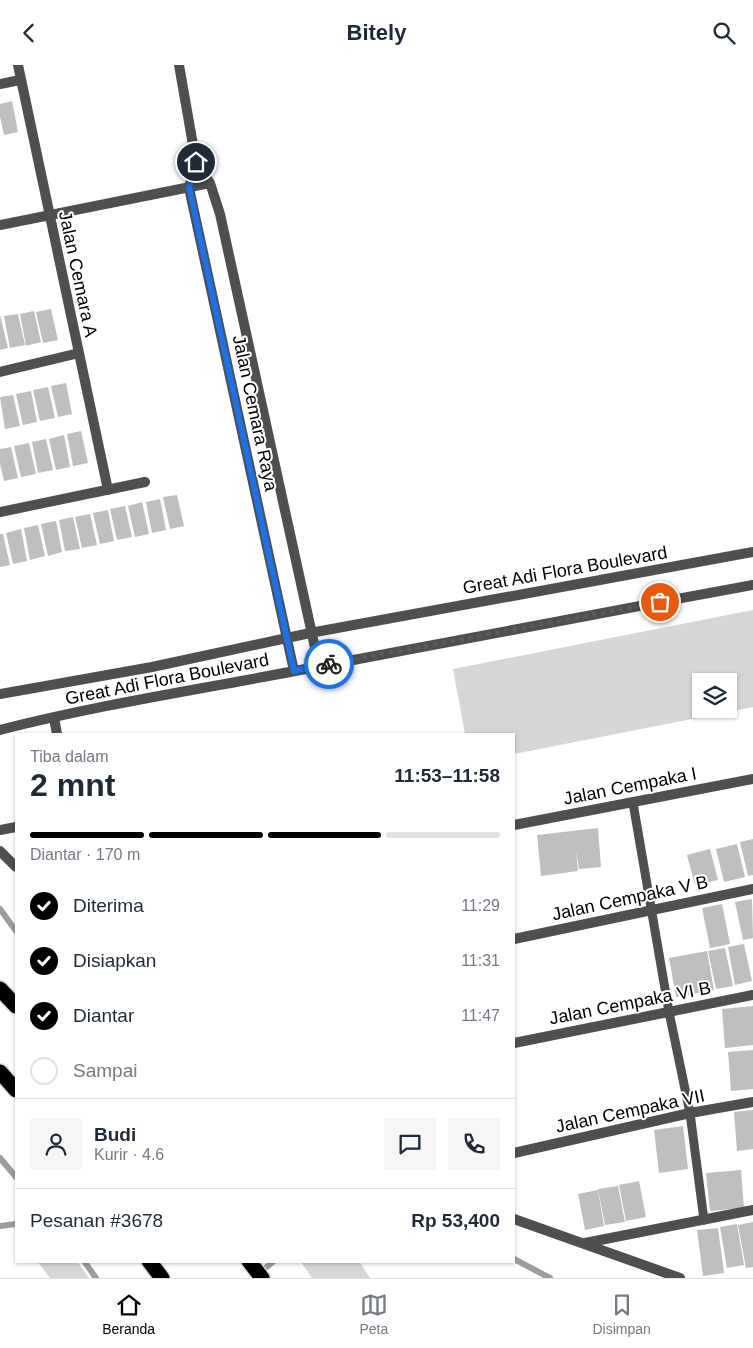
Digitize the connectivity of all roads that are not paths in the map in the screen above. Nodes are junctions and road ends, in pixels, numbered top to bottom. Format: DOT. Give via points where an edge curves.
graph roads {
  1 [pos="18,65"];
  2 [pos="179,65"];
  3 [pos="20,80"];
  4 [pos="0,84"];
  5 [pos="196,162"];
  6 [pos="210,183"];
  7 [pos="189,187"];
  8 [pos="49,216"];
  9 [pos="0,225"];
  10 [pos="79,353"];
  11 [pos="0,372"];
  12 [pos="145,482"];
  13 [pos="108,490"];
  14 [pos="0,512"];
  15 [pos="753,552"];
  16 [pos="753,585"];
  17 [pos="310,633"];
  18 [pos="287,639"];
  19 [pos="319,666"];
  20 [pos="294,671"];
  21 [pos="0,694"];
  22 [pos="54,717"];
  23 [pos="0,730"];
  24 [pos="57,733"];
  25 [pos="753,779"];
  26 [pos="633,803"];
  27 [pos="515,825"];
  28 [pos="15,827"];
  29 [pos="0,830"];
  30 [pos="0,851"];
  31 [pos="15,866"];
  32 [pos="753,889"];
  33 [pos="651,910"];
  34 [pos="515,939"];
  35 [pos="0,989"];
  36 [pos="753,995"];
  37 [pos="15,1005"];
  38 [pos="669,1012"];
  39 [pos="515,1043"];
  40 [pos="0,1072"];
  41 [pos="15,1089"];
  42 [pos="753,1102"];
  43 [pos="690,1113"];
  44 [pos="515,1153"];
  45 [pos="753,1210"];
  46 [pos="515,1219"];
  47 [pos="704,1220"];
  48 [pos="584,1244"];
  49 [pos="151,1263"];
  50 [pos="251,1263"];
  51 [pos="162,1278"];
  52 [pos="262,1278"];
  53 [pos="680,1278"];
  1 -- 3 [label="street, Jalan Cemara A"];
  2 -- 5 [label="street, Jalan Cemara Raya"];
  3 -- 4 [label="street"];
  3 -- 8 [label="street, Jalan Cemara A"];
  5 -- 6 [label="street, Jalan Cemara Raya"];
  5 -- 7 [label="street, Jalan Cemara Raya"];
  6 -- 7 [label="street"];
  6 -- 17 [label="street, Jalan Cemara Raya" via="220,214"];
  7 -- 8 [label="street"];
  7 -- 18 [label="street, Jalan Cemara Raya"];
  8 -- 9 [label="street"];
  8 -- 10 [label="street, Jalan Cemara A"];
  10 -- 11 [label="street"];
  10 -- 13 [label="street, Jalan Cemara A"];
  12 -- 13 [label="street"];
  13 -- 14 [label="street"];
  15 -- 17 [label="street, Great Adi Flora Boulevard"];
  16 -- 19 [label="street, Great Adi Flora Boulevard"];
  17 -- 18 [label="street, Great Adi Flora Boulevard"];
  17 -- 19 [label="street, Jalan Cemara Raya"];
  18 -- 20 [label="street, Jalan Cemara Raya"];
  18 -- 21 [label="street, Great Adi Flora Boulevard"];
  19 -- 20 [label="street, Great Adi Flora Boulevard"];
  20 -- 22 [label="street, Great Adi Flora Boulevard"];
  22 -- 23 [label="street, Great Adi Flora Boulevard"];
  22 -- 24 [label="street"];
  25 -- 26 [label="street, Jalan Cempaka I"];
  26 -- 27 [label="street, Jalan Cempaka I"];
  26 -- 33 [label="lane"];
  28 -- 29 [label="street"];
  30 -- 31 [label="street"];
  32 -- 33 [label="street, Jalan Cempaka V B"];
  33 -- 34 [label="street, Jalan Cempaka V B"];
  33 -- 38 [label="lane"];
  35 -- 37 [label="highway"];
  36 -- 38 [label="street, Jalan Cempaka VI B"];
  38 -- 39 [label="street, Jalan Cempaka VI B"];
  38 -- 43 [label="lane"];
  40 -- 41 [label="highway"];
  42 -- 43 [label="street, Jalan Cempaka VII"];
  43 -- 44 [label="street, Jalan Cempaka VII"];
  43 -- 47 [label="lane"];
  45 -- 47 [label="street"];
  46 -- 48 [label="street"];
  47 -- 48 [label="street"];
  48 -- 53 [label="street"];
  49 -- 51 [label="highway"];
  50 -- 52 [label="highway"];
}
